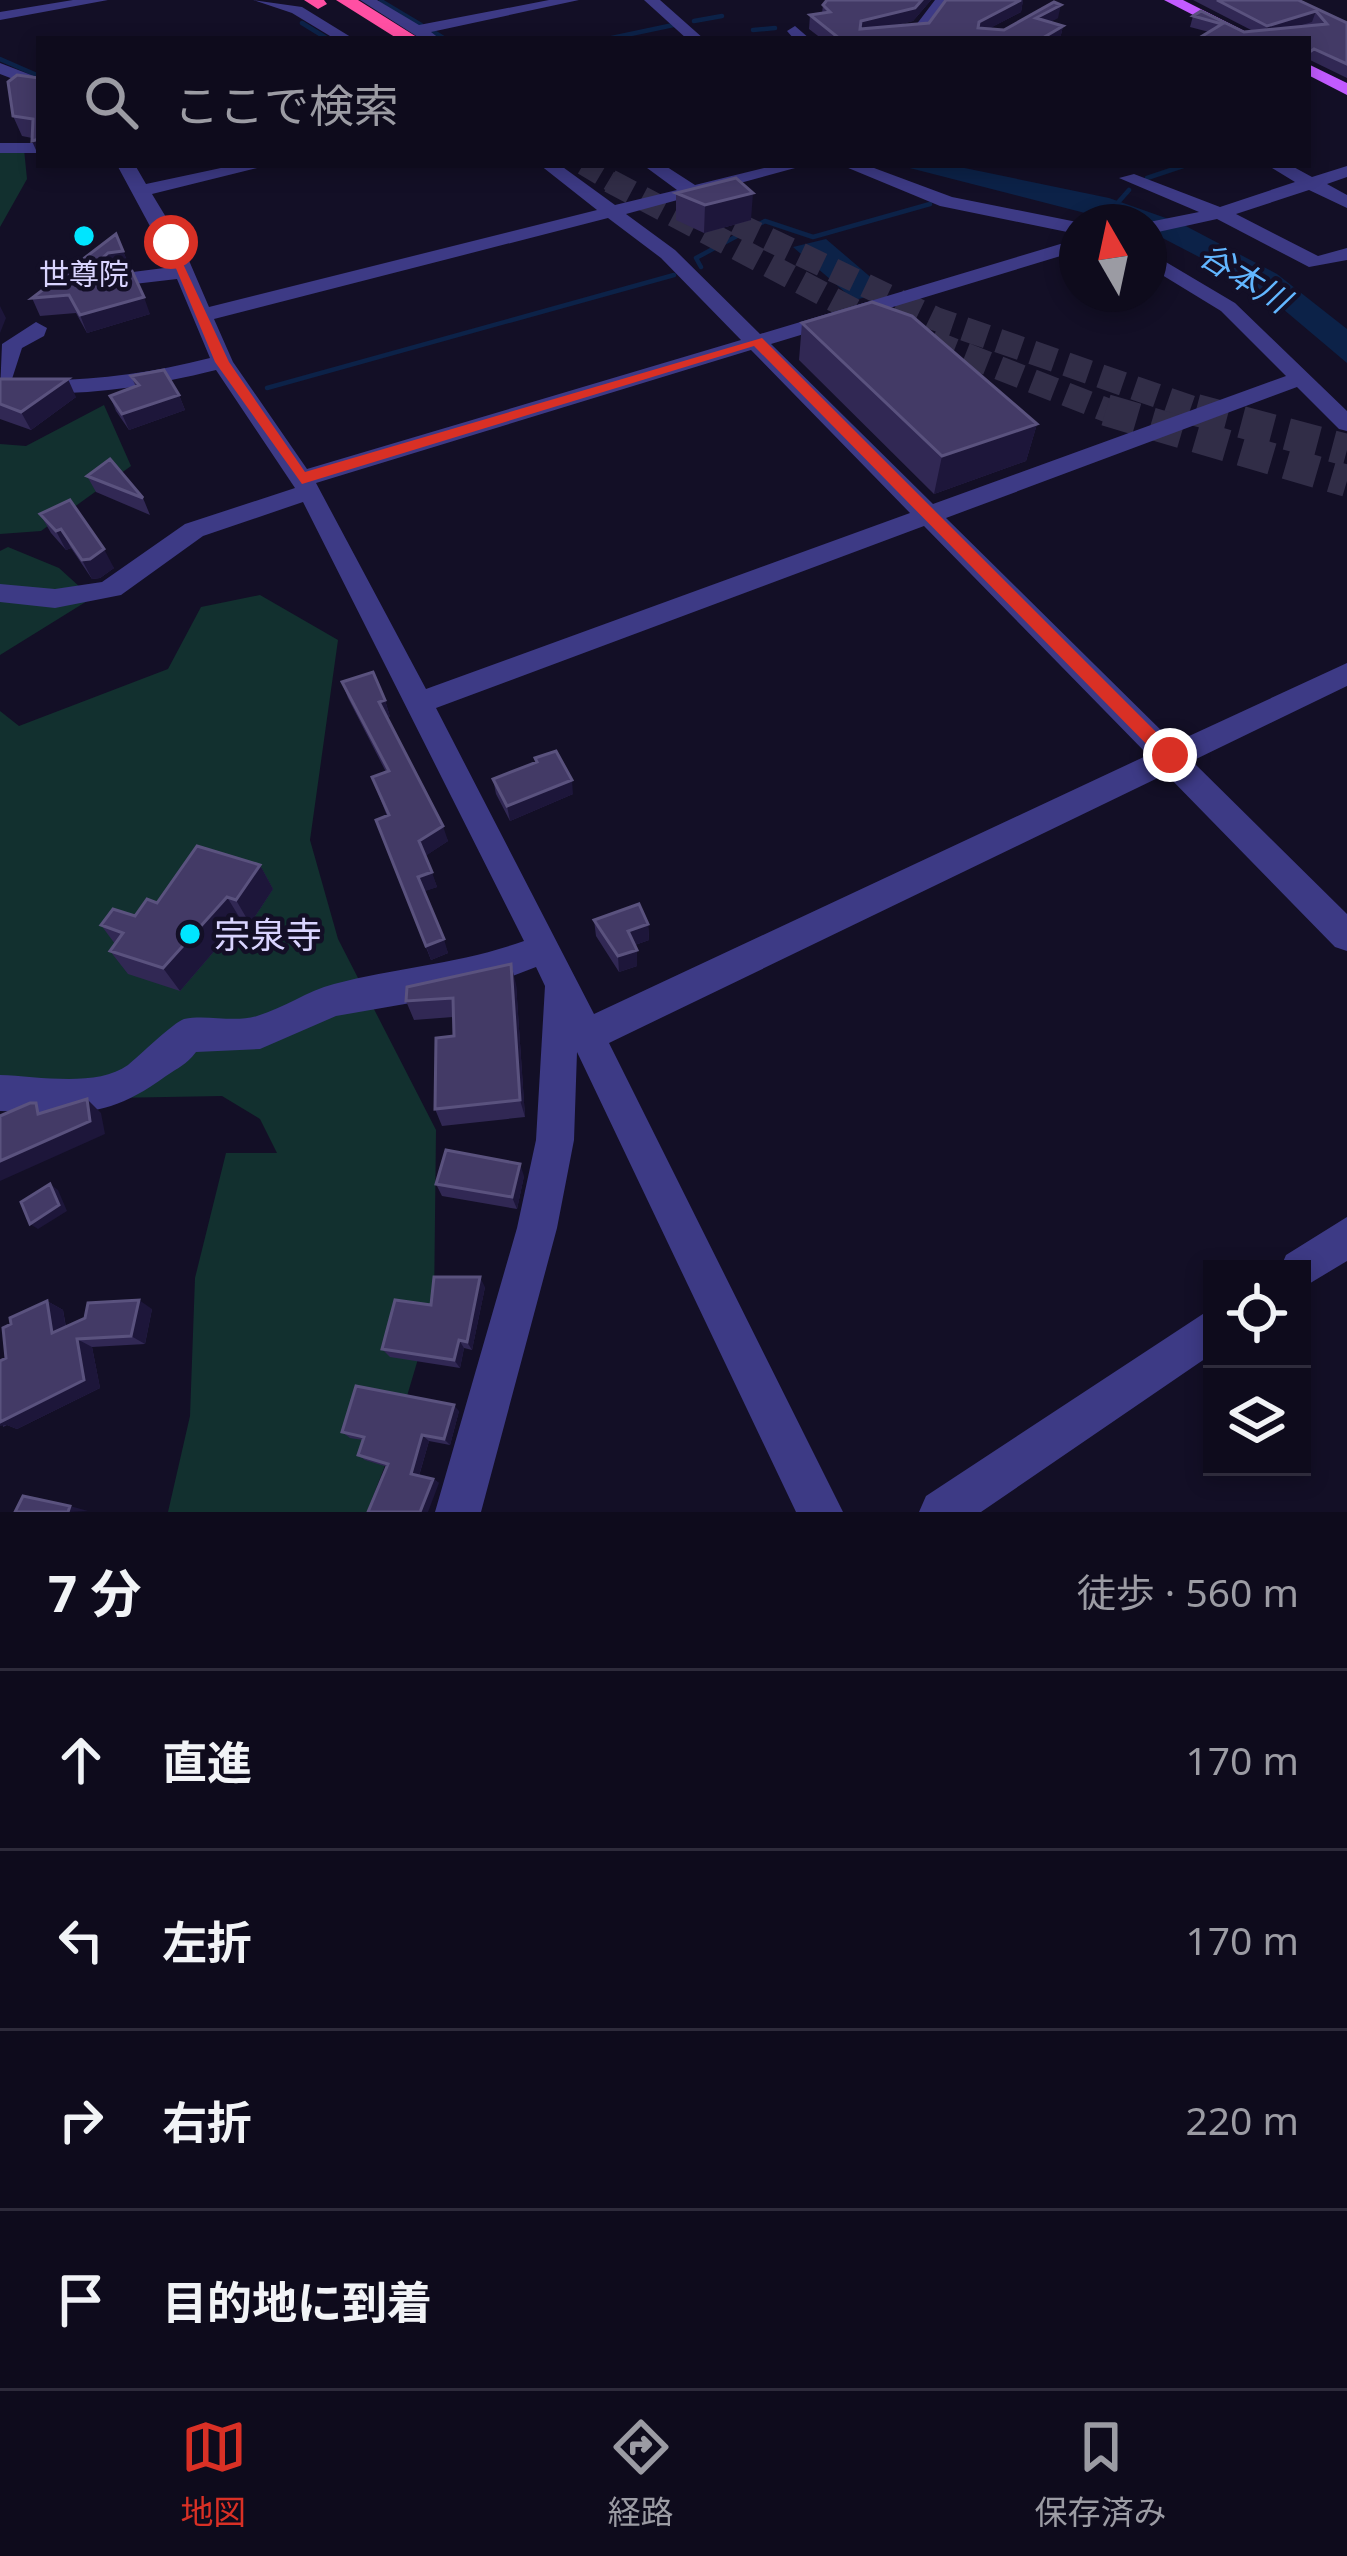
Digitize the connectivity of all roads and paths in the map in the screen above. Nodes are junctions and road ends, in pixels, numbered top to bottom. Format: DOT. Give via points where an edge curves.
graph roads {
  1 [pos="101,0"];
  2 [pos="260,0"];
  3 [pos="345,0"];
  4 [pos="368,0"];
  5 [pos="572,0"];
  6 [pos="651,0"];
  7 [pos="942,0"];
  8 [pos="1171,0"];
  9 [pos="314,1"];
  10 [pos="0,16"];
  11 [pos="921,29"];
  12 [pos="414,34"];
  13 [pos="341,36"];
  14 [pos="371,36"];
  15 [pos="693,36"];
  16 [pos="885,36"];
  17 [pos="933,36"];
  18 [pos="1246,36"];
  19 [pos="0,68"];
  20 [pos="1311,71"];
  21 [pos="36,83"];
  22 [pos="1347,90"];
  23 [pos="0,148"];
  24 [pos="36,148"];
  25 [pos="231,168"];
  26 [pos="553,168"];
  27 [pos="657,168"];
  28 [pos="785,168"];
  29 [pos="858,168"];
  30 [pos="1282,168"];
  31 [pos="1154,169"];
  32 [pos="1347,171"];
  33 [pos="134,178"];
  34 [pos="1311,183"];
  35 [pos="692,191"];
  36 [pos="1347,202"];
  37 [pos="616,211"];
  38 [pos="1216,214"];
  39 [pos="1059,224"];
  40 [pos="1167,224"];
  41 [pos="1059,250"];
  42 [pos="1347,254"];
  43 [pos="1167,268"];
  44 [pos="183,272"];
  45 [pos="117,280"];
  46 [pos="200,316"];
  47 [pos="36,328"];
  48 [pos="757,341"];
  49 [pos="222,362"];
  50 [pos="1304,377"];
  51 [pos="0,383"];
  52 [pos="1347,424"];
  53 [pos="306,485"];
  54 [pos="929,515"];
  55 [pos="0,593"];
  56 [pos="1347,674"];
  57 [pos="415,704"];
  58 [pos="1170,755"];
  59 [pos="1347,936"];
  60 [pos="545,949"];
  61 [pos="561,991"];
  62 [pos="586,1036"];
  63 [pos="0,1093"];
  64 [pos="1347,1237"];
  65 [pos="1311,1262"];
  66 [pos="1203,1335"];
  67 [pos="458,1512"];
  68 [pos="820,1512"];
  69 [pos="942,1512"];
  1 -- 10 [label="street"];
  2 -- 13 [label="street"];
  3 -- 12 [label="highway"];
  4 -- 12 [label="street"];
  5 -- 12 [label="street"];
  6 -- 15 [label="street"];
  7 -- 11 [label="street"];
  8 -- 18 [label="main road"];
  9 -- 14 [label="highway"];
  11 -- 16 [label="street"];
  11 -- 17 [label="street"];
  19 -- 21 [label="street"];
  20 -- 22 [label="main road"];
  23 -- 24 [label="street"];
  25 -- 33 [label="street"];
  26 -- 37 [label="street"];
  27 -- 35 [label="street"];
  28 -- 35 [label="street"];
  29 -- 39 [label="street" via="947,202"];
  30 -- 34 [label="street"];
  31 -- 38 [label="street" via="1128,178"];
  32 -- 34 [label="street"];
  33 -- 44 [label="street"];
  34 -- 36 [label="street"];
  34 -- 38 [label="street"];
  35 -- 37 [label="street"];
  37 -- 46 [label="street"];
  37 -- 48 [label="street"];
  38 -- 40 [label="street"];
  38 -- 42 [label="street" via="1316,263"];
  41 -- 48 [label="street"];
  43 -- 50 [label="street" via="1214,295"];
  44 -- 45 [label="street"];
  44 -- 46 [label="street"];
  46 -- 49 [label="street"];
  47 -- 51 [label="street" via="13,344"];
  48 -- 53 [label="street"];
  48 -- 54 [label="street"];
  49 -- 51 [label="street" via="132,384"];
  49 -- 53 [label="street"];
  50 -- 52 [label="street"];
  50 -- 54 [label="street"];
  53 -- 55 [label="street" via="195,530 141,573 98,591 42,602"];
  53 -- 57 [label="street"];
  54 -- 57 [label="street"];
  54 -- 58 [label="street"];
  56 -- 58 [label="street"];
  57 -- 60 [label="street"];
  58 -- 59 [label="street"];
  58 -- 62 [label="street"];
  60 -- 61 [label="street"];
  60 -- 63 [label="street" via="468,977 333,1000 260,1032 187,1035 170,1058 124,1090"];
  61 -- 62 [label="street"];
  61 -- 67 [label="street" via="555,1140"];
  62 -- 68 [label="street"];
  64 -- 65 [label="street"];
  66 -- 69 [label="street"];
}
